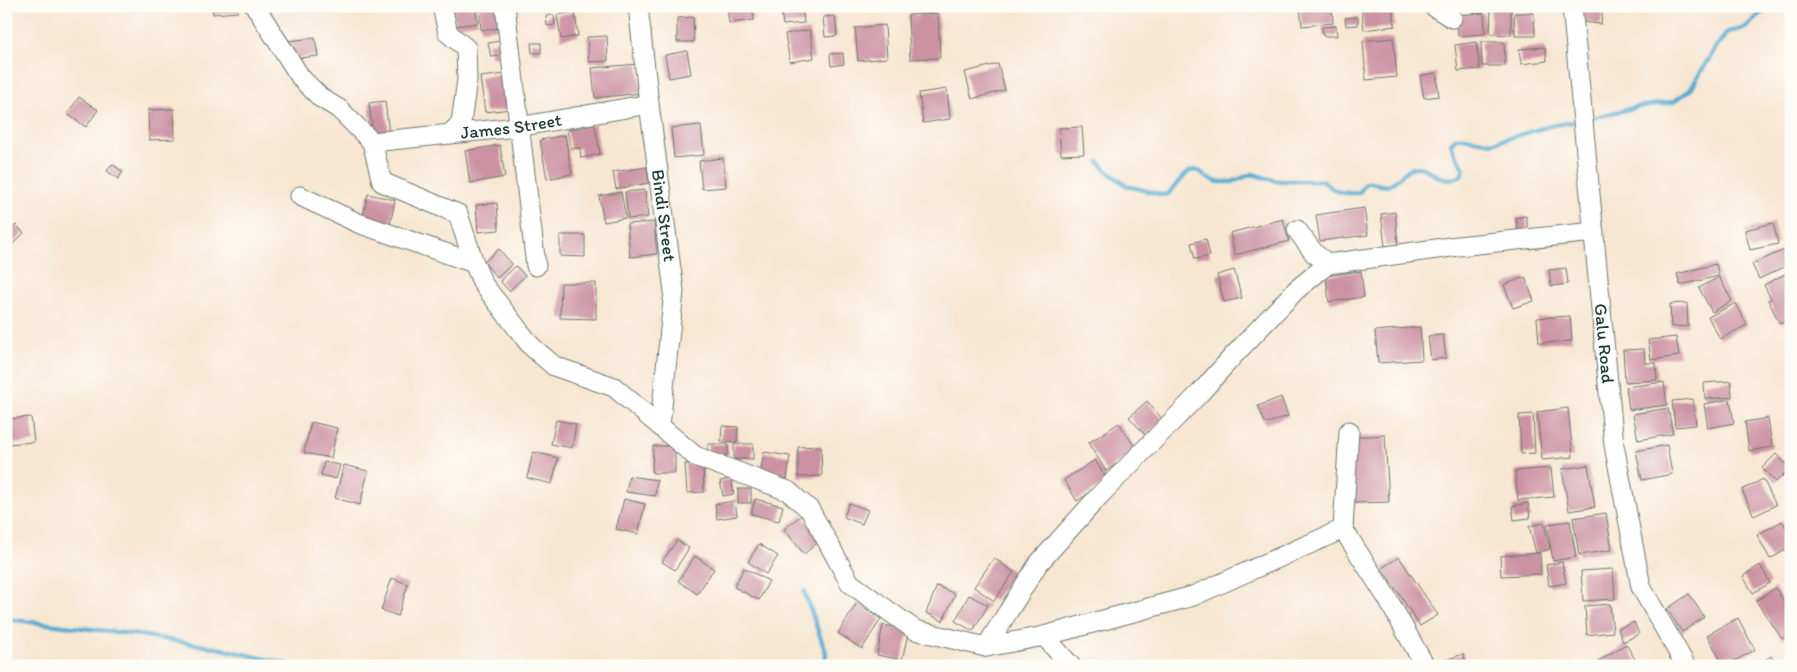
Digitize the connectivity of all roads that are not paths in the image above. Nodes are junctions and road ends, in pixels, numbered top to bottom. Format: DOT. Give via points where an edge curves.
graph roads {
  1 [pos="255,6"];
  2 [pos="442,6"];
  3 [pos="505,6"];
  4 [pos="638,6"];
  5 [pos="1433,6"];
  6 [pos="1572,6"];
  7 [pos="1452,18"];
  8 [pos="649,104"];
  9 [pos="518,128"];
  10 [pos="450,134"];
  11 [pos="372,142"];
  12 [pos="300,196"];
  13 [pos="1297,230"];
  14 [pos="1594,232"];
  15 [pos="474,263"];
  16 [pos="1328,264"];
  17 [pos="536,266"];
  18 [pos="660,426"];
  19 [pos="1349,431"];
  20 [pos="1343,529"];
  21 [pos="1044,636"];
  22 [pos="986,647"];
  23 [pos="1071,666"];
  24 [pos="1425,666"];
  25 [pos="1686,666"];
  1 -- 11 [label="street" via="301,78 321,98 340,109"];
  2 -- 10 [label="street" via="448,33 466,48 467,80 461,123"];
  3 -- 9 [label="street"];
  4 -- 8 [label="street, Bindi Street"];
  5 -- 7 [label="street"];
  6 -- 14 [label="street, Galu Road"];
  8 -- 9 [label="street, James Street"];
  8 -- 18 [label="street, Bindi Street" via="674,291"];
  9 -- 10 [label="street, James Street"];
  9 -- 17 [label="street"];
  10 -- 11 [label="street, James Street"];
  11 -- 15 [label="street" via="382,182 458,214"];
  12 -- 15 [label="street" via="358,223"];
  13 -- 16 [label="street" via="1314,253"];
  14 -- 16 [label="street"];
  14 -- 25 [label="street, Galu Road" via="1614,446 1641,587"];
  15 -- 18 [label="street" via="482,284 531,346 554,366 614,387"];
  16 -- 22 [label="street" via="1290,296 1038,564"];
  18 -- 22 [label="street" via="695,456 788,491 810,510 850,583 915,630"];
  19 -- 20 [label="street"];
  20 -- 21 [label="street" via="1192,596"];
  20 -- 24 [label="street"];
  21 -- 22 [label="street"];
  21 -- 23 [label="street"];
}
